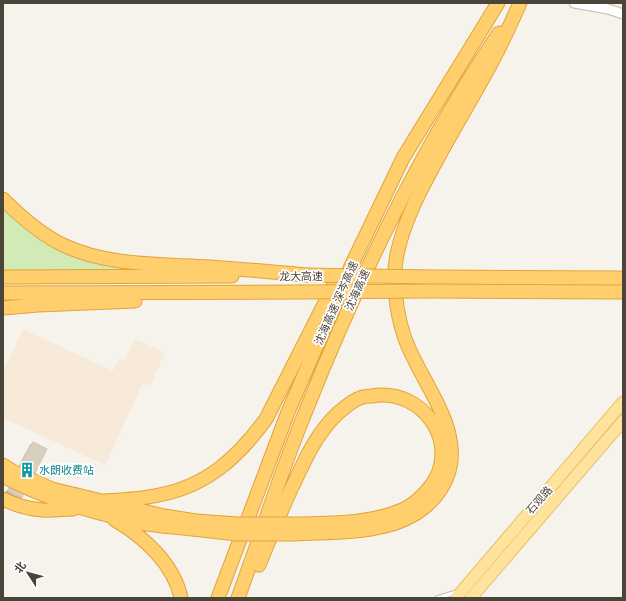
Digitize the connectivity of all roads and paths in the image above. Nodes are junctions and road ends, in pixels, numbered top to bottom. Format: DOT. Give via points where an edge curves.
graph roads {
  1 [pos="498,3"];
  2 [pos="520,3"];
  3 [pos="574,3"];
  4 [pos="623,14"];
  5 [pos="403,158"];
  6 [pos="3,199"];
  7 [pos="306,275"];
  8 [pos="3,277"];
  9 [pos="623,278"];
  10 [pos="623,292"];
  11 [pos="3,293"];
  12 [pos="253,293"];
  13 [pos="3,308"];
  14 [pos="623,402"];
  15 [pos="623,421"];
  16 [pos="3,456"];
  17 [pos="3,465"];
  18 [pos="3,476"];
  19 [pos="3,499"];
  20 [pos="88,503"];
  21 [pos="104,507"];
  22 [pos="297,529"];
  23 [pos="463,589"];
  24 [pos="181,598"];
  25 [pos="218,598"];
  26 [pos="238,598"];
  27 [pos="244,598"];
  28 [pos="437,598"];
  29 [pos="456,598"];
  30 [pos="471,598"];
  1 -- 5 [label="highway, 沈海高速 深岑高速"];
  2 -- 22 [label="highway" via="495,56 412,210 397,255 398,316 412,356 446,424 452,454 448,476 424,508 409,518 386,526 362,530"];
  2 -- 26 [label="highway, 沈海高速" via="441,127 372,256 302,419"];
  3 -- 4 [label="street"];
  5 -- 21 [label="highway" via="382,189 280,393 266,419 251,439 236,456 198,482 179,490"];
  5 -- 25 [label="highway, 沈海高速 深岑高速" via="352,264 288,412"];
  6 -- 7 [label="highway" via="49,237 63,245 99,257"];
  7 -- 8 [label="highway, 龙大高速"];
  7 -- 9 [label="highway, 龙大高速, bridge"];
  10 -- 12 [label="highway, 龙大高速, bridge"];
  11 -- 12 [label="highway, 龙大高速"];
  12 -- 13 [label="highway"];
  14 -- 23 [label="main road, 石观路"];
  15 -- 30 [label="main road, 石观路"];
  16 -- 20 [label="highway"];
  17 -- 20 [label="highway"];
  18 -- 20 [label="highway" via="46,496"];
  19 -- 20 [label="highway" via="42,510"];
  20 -- 21 [label="highway"];
  21 -- 22 [label="highway, bridge" via="158,514 194,525 238,524"];
  21 -- 24 [label="highway" via="153,548 179,588"];
  22 -- 27 [label="highway" via="376,519 415,503 434,482 440,469 440,440 429,416 405,399 393,395 360,398 339,412 324,428 306,458"];
  23 -- 28 [label="lane"];
  23 -- 29 [label="main road, 石观路"];
}
